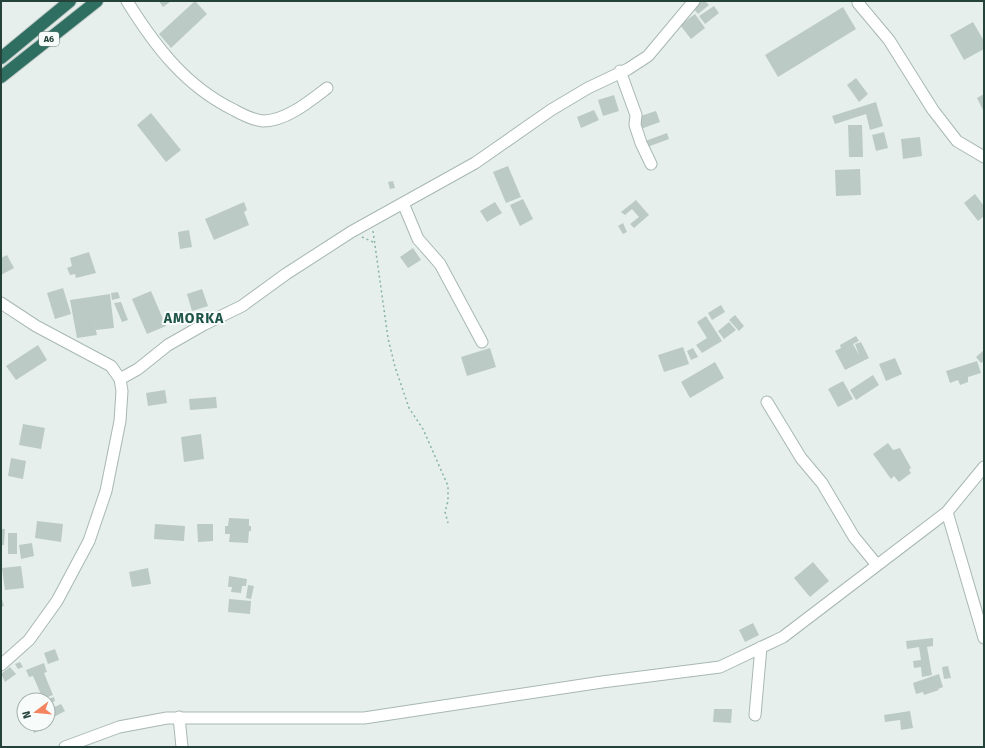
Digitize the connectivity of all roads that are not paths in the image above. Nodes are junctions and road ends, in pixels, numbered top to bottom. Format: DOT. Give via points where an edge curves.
graph roads {
  1 [pos="70,1"];
  2 [pos="97,1"];
  3 [pos="127,1"];
  4 [pos="694,1"];
  5 [pos="858,3"];
  6 [pos="1,58"];
  7 [pos="620,72"];
  8 [pos="1,77"];
  9 [pos="327,88"];
  10 [pos="984,157"];
  11 [pos="651,164"];
  12 [pos="403,203"];
  13 [pos="1,303"];
  14 [pos="482,342"];
  15 [pos="120,379"];
  16 [pos="767,402"];
  17 [pos="984,467"];
  18 [pos="947,512"];
  19 [pos="877,565"];
  20 [pos="984,638"];
  21 [pos="761,647"];
  22 [pos="1,665"];
  23 [pos="755,715"];
  24 [pos="179,717"];
  25 [pos="65,747"];
  26 [pos="182,747"];
  1 -- 6 [label="highway, A6"];
  2 -- 8 [label="highway, A6"];
  3 -- 9 [label="street" via="149,37 183,75 220,103 246,116 263,121 284,116 304,106"];
  4 -- 7 [label="street" via="648,56"];
  5 -- 10 [label="street" via="889,40 933,110 957,142"];
  7 -- 11 [label="street" via="636,115 635,125 641,143"];
  7 -- 12 [label="street" via="551,110 475,163"];
  12 -- 14 [label="street" via="418,239 440,264"];
  12 -- 15 [label="street" via="351,232 242,306 168,345 138,369"];
  13 -- 15 [label="street" via="36,326 111,366"];
  15 -- 22 [label="street" via="120,421 106,491 89,541 57,601 29,640"];
  16 -- 19 [label="street" via="802,458 822,483 854,537"];
  17 -- 18 [label="street"];
  18 -- 19 [label="street"];
  18 -- 20 [label="street"];
  19 -- 21 [label="street" via="783,637"];
  21 -- 23 [label="street"];
  21 -- 24 [label="street" via="720,667 594,683 364,718"];
  24 -- 25 [label="street" via="119,727"];
  24 -- 26 [label="street"];
}
